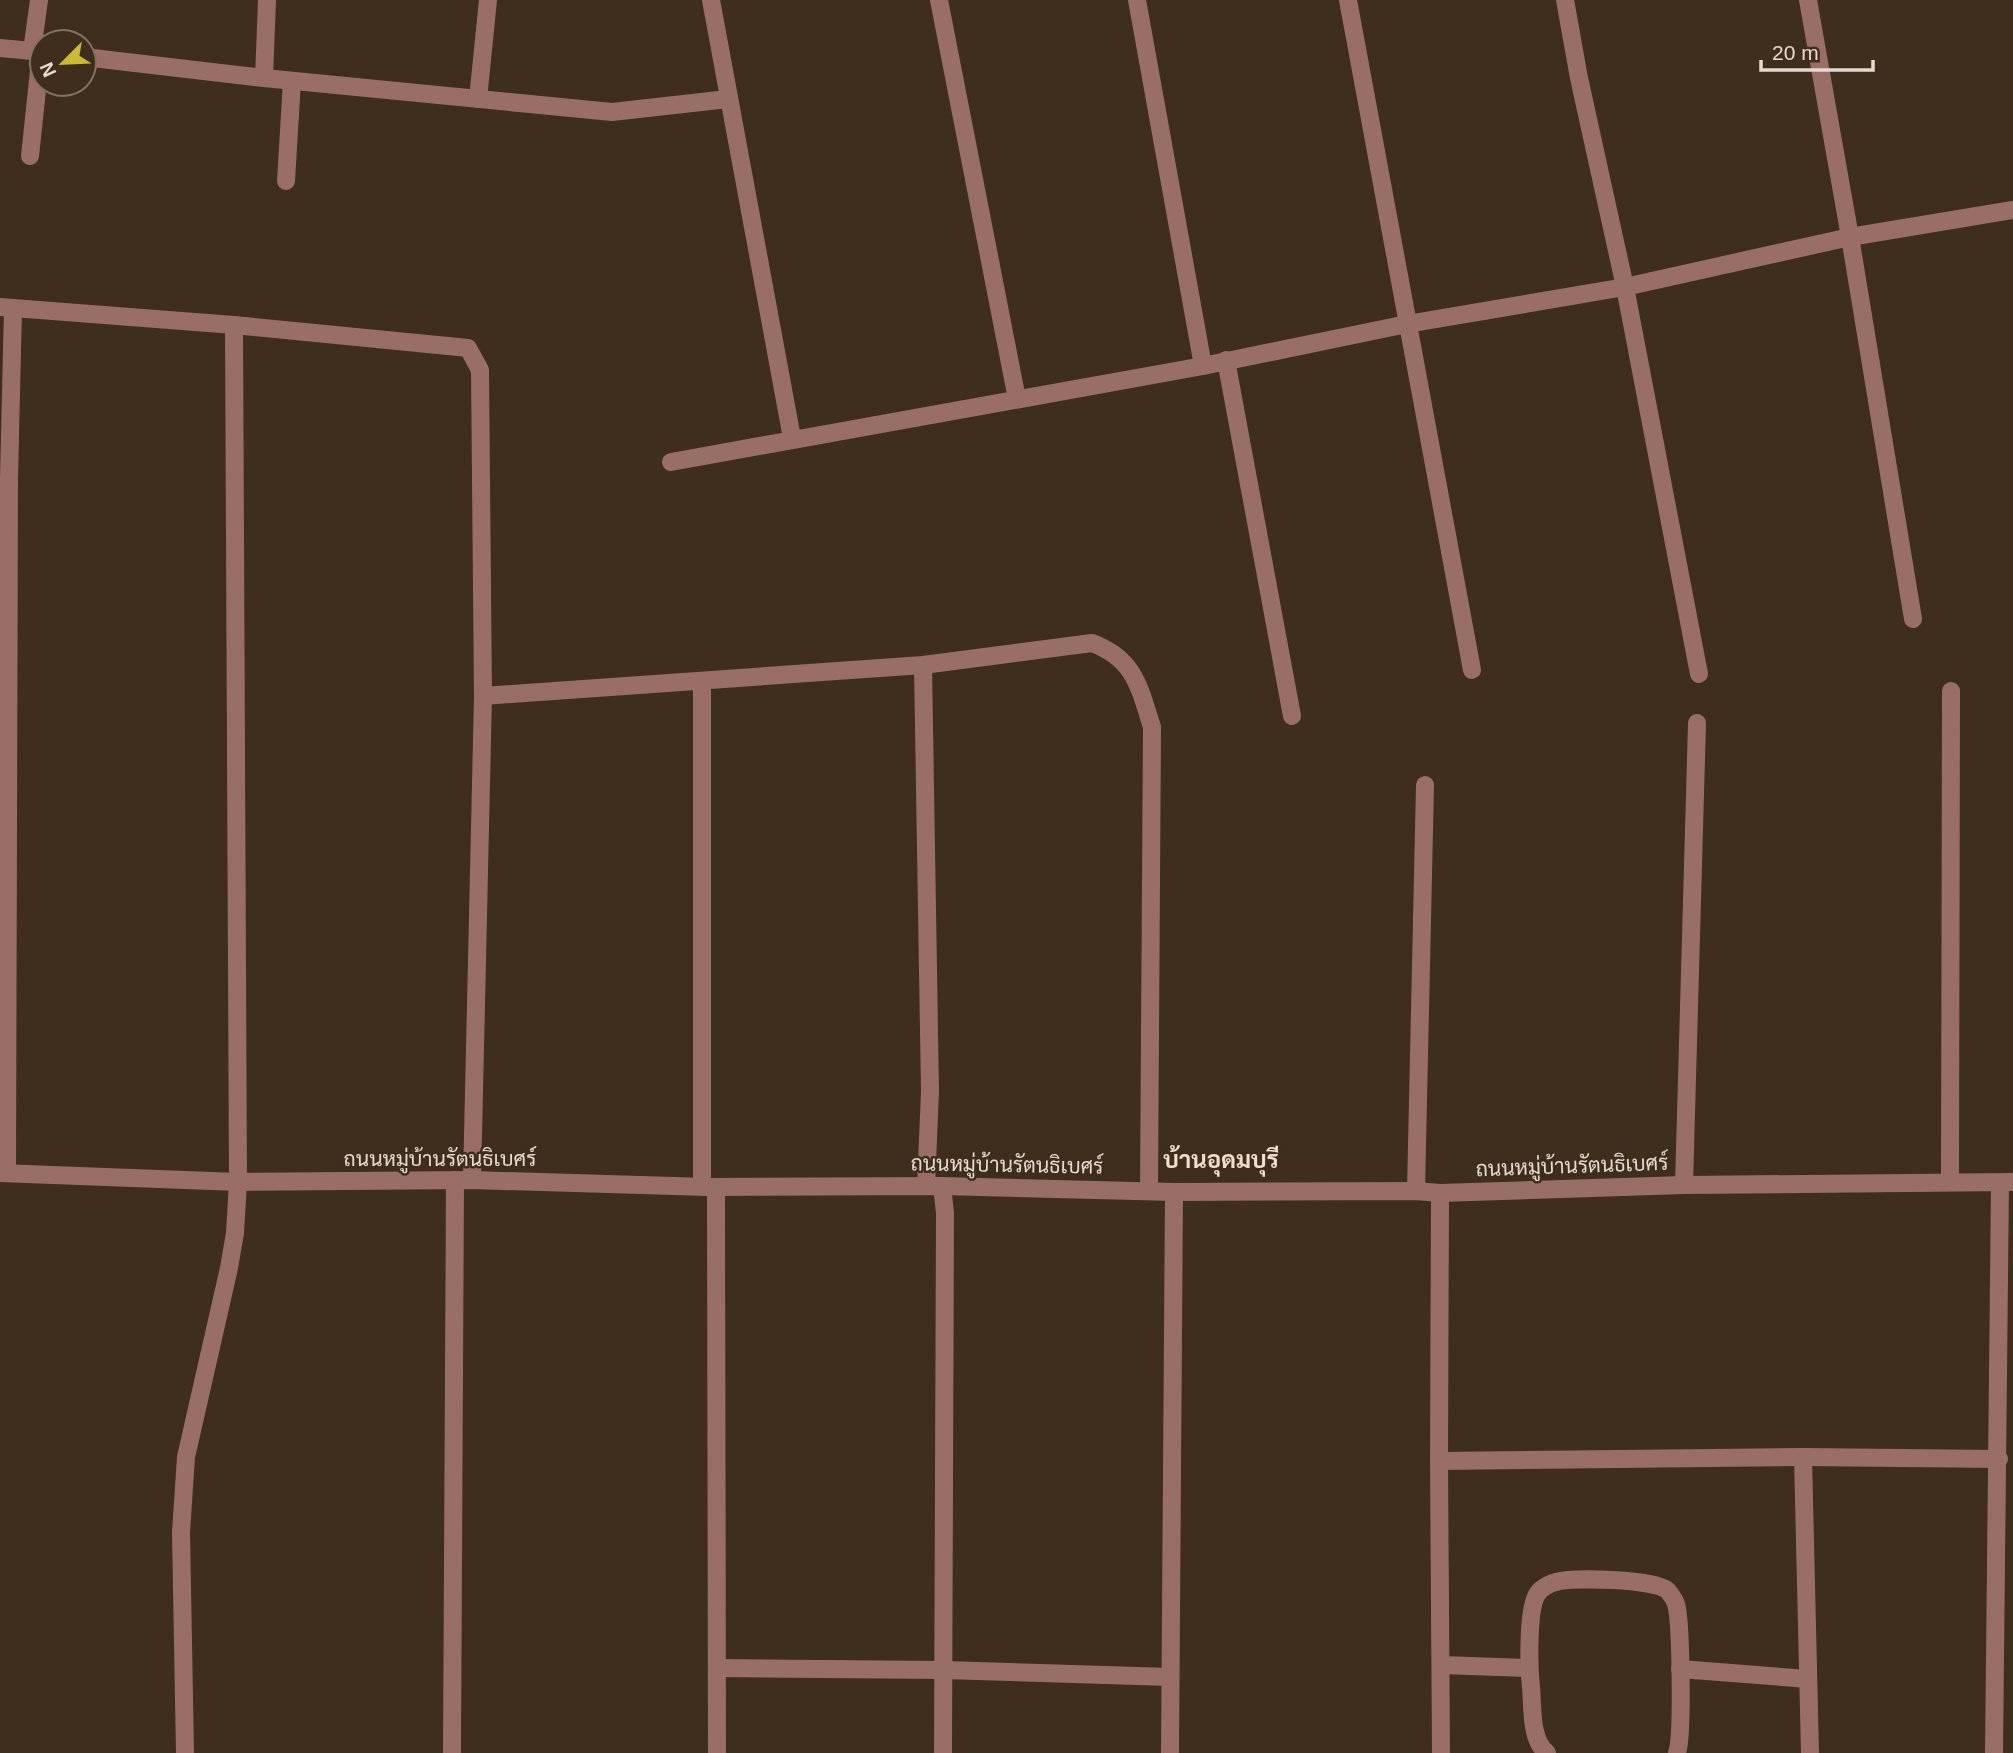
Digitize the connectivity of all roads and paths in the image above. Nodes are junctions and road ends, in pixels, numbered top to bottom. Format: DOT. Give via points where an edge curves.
graph roads {
  1 [pos="39,0"];
  2 [pos="267,0"];
  3 [pos="488,0"];
  4 [pos="711,0"];
  5 [pos="939,0"];
  6 [pos="1137,0"];
  7 [pos="1348,0"];
  8 [pos="1564,0"];
  9 [pos="1808,0"];
  10 [pos="38,28"];
  11 [pos="0,48"];
  12 [pos="28,51"];
  13 [pos="98,59"];
  14 [pos="264,78"];
  15 [pos="292,81"];
  16 [pos="34,98"];
  17 [pos="478,99"];
  18 [pos="728,99"];
  19 [pos="30,156"];
  20 [pos="286,181"];
  21 [pos="2013,210"];
  22 [pos="1850,237"];
  23 [pos="1625,286"];
  24 [pos="7,307"];
  25 [pos="1407,324"];
  26 [pos="234,325"];
  27 [pos="1226,360"];
  28 [pos="1203,366"];
  29 [pos="1017,399"];
  30 [pos="792,438"];
  31 [pos="671,462"];
  32 [pos="1913,619"];
  33 [pos="923,665"];
  34 [pos="1472,670"];
  35 [pos="1699,674"];
  36 [pos="702,681"];
  37 [pos="1951,691"];
  38 [pos="483,696"];
  39 [pos="1292,716"];
  40 [pos="1697,723"];
  41 [pos="1425,785"];
  42 [pos="3,1173"];
  43 [pos="463,1180"];
  44 [pos="238,1182"];
  45 [pos="1950,1182"];
  46 [pos="2007,1182"];
  47 [pos="1684,1185"];
  48 [pos="934,1186"];
  49 [pos="709,1187"];
  50 [pos="1149,1190"];
  51 [pos="1416,1191"];
  52 [pos="1174,1192"];
  53 [pos="1440,1193"];
  54 [pos="1803,1457"];
  55 [pos="1999,1459"];
  56 [pos="1439,1461"];
  57 [pos="1442,1665"];
  58 [pos="717,1668"];
  59 [pos="1529,1668"];
  60 [pos="944,1670"];
  61 [pos="1680,1670"];
  62 [pos="2004,1670"];
  63 [pos="1170,1677"];
  64 [pos="1808,1679"];
  65 [pos="185,1753"];
  66 [pos="452,1753"];
  67 [pos="717,1753"];
  68 [pos="943,1753"];
  69 [pos="1170,1753"];
  70 [pos="1441,1753"];
  71 [pos="1547,1753"];
  72 [pos="1677,1753"];
  73 [pos="1810,1753"];
  74 [pos="1994,1753"];
  1 -- 10 [label="street"];
  2 -- 14 [label="street"];
  3 -- 17 [label="street"];
  4 -- 18 [label="street"];
  5 -- 29 [label="street"];
  6 -- 28 [label="street"];
  7 -- 25 [label="street"];
  8 -- 23 [label="street"];
  9 -- 22 [label="street"];
  11 -- 12 [label="street"];
  13 -- 14 [label="street"];
  14 -- 15 [label="street"];
  15 -- 17 [label="street"];
  15 -- 20 [label="street"];
  16 -- 19 [label="street"];
  17 -- 18 [label="street" via="612,112"];
  18 -- 30 [label="street"];
  21 -- 22 [label="street"];
  22 -- 23 [label="street"];
  22 -- 32 [label="street"];
  23 -- 25 [label="street"];
  23 -- 35 [label="street"];
  24 -- 26 [label="street"];
  24 -- 42 [label="street"];
  25 -- 27 [label="street"];
  25 -- 34 [label="street"];
  26 -- 38 [label="street" via="468,348 481,370"];
  26 -- 44 [label="street"];
  27 -- 28 [label="street"];
  27 -- 39 [label="street"];
  28 -- 29 [label="street"];
  29 -- 30 [label="street"];
  30 -- 31 [label="street"];
  33 -- 36 [label="street"];
  33 -- 48 [label="street"];
  33 -- 50 [label="street" via="1092,643 1126,663 1141,693 1152,727"];
  36 -- 38 [label="street"];
  36 -- 49 [label="street"];
  37 -- 45 [label="street"];
  38 -- 43 [label="street"];
  40 -- 47 [label="street"];
  41 -- 51 [label="street"];
  42 -- 44 [label="street, ถนนหมู่บ้านรัตนธิเบศร์"];
  43 -- 44 [label="street, ถนนหมู่บ้านรัตนธิเบศร์"];
  43 -- 49 [label="street, ถนนหมู่บ้านรัตนธิเบศร์"];
  43 -- 66 [label="street"];
  44 -- 65 [label="street" via="229,1268 186,1457 181,1532"];
  45 -- 46 [label="street, ถนนหมู่บ้านรัตนธิเบศร์"];
  45 -- 47 [label="street, ถนนหมู่บ้านรัตนธิเบศร์"];
  46 -- 55 [label="street"];
  47 -- 53 [label="street, ถนนหมู่บ้านรัตนธิเบศร์"];
  48 -- 49 [label="street, ถนนหมู่บ้านรัตนธิเบศร์"];
  48 -- 50 [label="street, ถนนหมู่บ้านรัตนธิเบศร์"];
  48 -- 60 [label="street" via="946,1213"];
  49 -- 58 [label="street"];
  50 -- 52 [label="street, ถนนหมู่บ้านรัตนธิเบศร์"];
  51 -- 52 [label="street, ถนนหมู่บ้านรัตนธิเบศร์"];
  51 -- 53 [label="street, ถนนหมู่บ้านรัตนธิเบศร์"];
  52 -- 63 [label="street"];
  53 -- 56 [label="street"];
  54 -- 55 [label="street"];
  54 -- 56 [label="street"];
  54 -- 64 [label="street"];
  55 -- 62 [label="street"];
  56 -- 57 [label="street"];
  57 -- 59 [label="street"];
  57 -- 70 [label="street"];
  58 -- 60 [label="street"];
  58 -- 67 [label="street"];
  59 -- 61 [label="street" via="1532,1603 1539,1591 1556,1582 1620,1580 1655,1583 1676,1603"];
  59 -- 71 [label="street" via="1535,1733"];
  60 -- 63 [label="street"];
  60 -- 68 [label="street"];
  61 -- 64 [label="street"];
  61 -- 72 [label="street"];
  62 -- 74 [label="street"];
  63 -- 69 [label="street"];
  64 -- 73 [label="street"];
}
